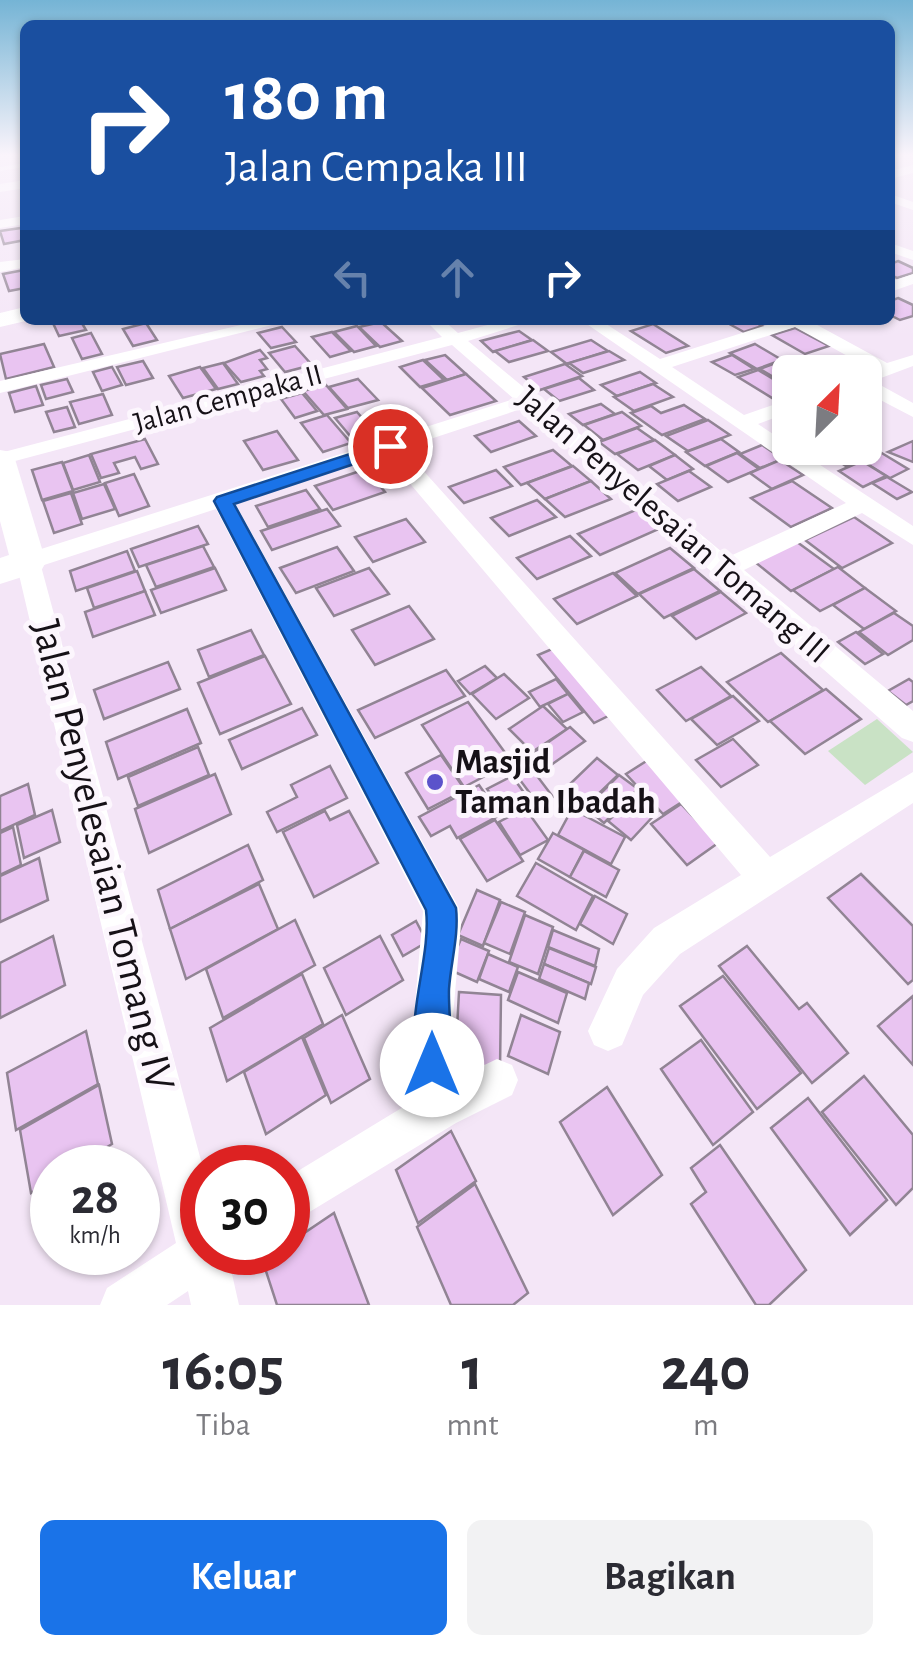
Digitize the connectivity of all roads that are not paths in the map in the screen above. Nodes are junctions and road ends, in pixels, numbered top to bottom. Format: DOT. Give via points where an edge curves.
graph roads {
  1 [pos="263,325"];
  2 [pos="439,325"];
  3 [pos="508,325"];
  4 [pos="596,325"];
  5 [pos="783,325"];
  6 [pos="807,325"];
  7 [pos="456,340"];
  8 [pos="913,360"];
  9 [pos="658,366"];
  10 [pos="886,370"];
  11 [pos="882,372"];
  12 [pos="0,388"];
  13 [pos="882,392"];
  14 [pos="528,402"];
  15 [pos="913,411"];
  16 [pos="772,412"];
  17 [pos="744,422"];
  18 [pos="390,446"];
  19 [pos="0,459"];
  20 [pos="223,501"];
  21 [pos="863,504"];
  22 [pos="913,537"];
  23 [pos="14,567"];
  24 [pos="723,570"];
  25 [pos="913,730"];
  26 [pos="913,786"];
  27 [pos="765,877"];
  28 [pos="608,1031"];
  29 [pos="497,1080"];
  30 [pos="441,1108"];
  31 [pos="180,1169"];
  32 [pos="310,1188"];
  33 [pos="180,1267"];
  34 [pos="208,1275"];
  35 [pos="124,1305"];
  36 [pos="215,1305"];
  1 -- 12 [label="street"];
  2 -- 7 [label="street, Jalan Penyelesaian Tomang III"];
  3 -- 7 [label="street, Jalan Cempaka II"];
  4 -- 9 [label="street"];
  5 -- 9 [label="street"];
  6 -- 10 [label="street"];
  7 -- 14 [label="street, Jalan Penyelesaian Tomang III"];
  7 -- 19 [label="street, Jalan Cempaka II"];
  8 -- 10 [label="street"];
  9 -- 17 [label="street"];
  10 -- 11 [label="street"];
  13 -- 15 [label="street"];
  14 -- 18 [label="street"];
  14 -- 24 [label="street, Jalan Penyelesaian Tomang III"];
  16 -- 17 [label="street"];
  17 -- 21 [label="street"];
  18 -- 20 [label="street"];
  18 -- 27 [label="street"];
  19 -- 23 [label="street, Jalan Penyelesaian Tomang IV"];
  20 -- 23 [label="street"];
  20 -- 30 [label="street" via="441,908 432,1032"];
  21 -- 22 [label="street"];
  21 -- 24 [label="street"];
  23 -- 31 [label="street, Jalan Penyelesaian Tomang IV"];
  24 -- 25 [label="street, Jalan Penyelesaian Tomang III"];
  26 -- 27 [label="street"];
  27 -- 28 [label="street" via="667,941 630,982"];
  29 -- 30 [label="street"];
  30 -- 32 [label="street"];
  33 -- 35 [label="street"];
  34 -- 36 [label="street, Jalan Penyelesaian Tomang IV"];
}
